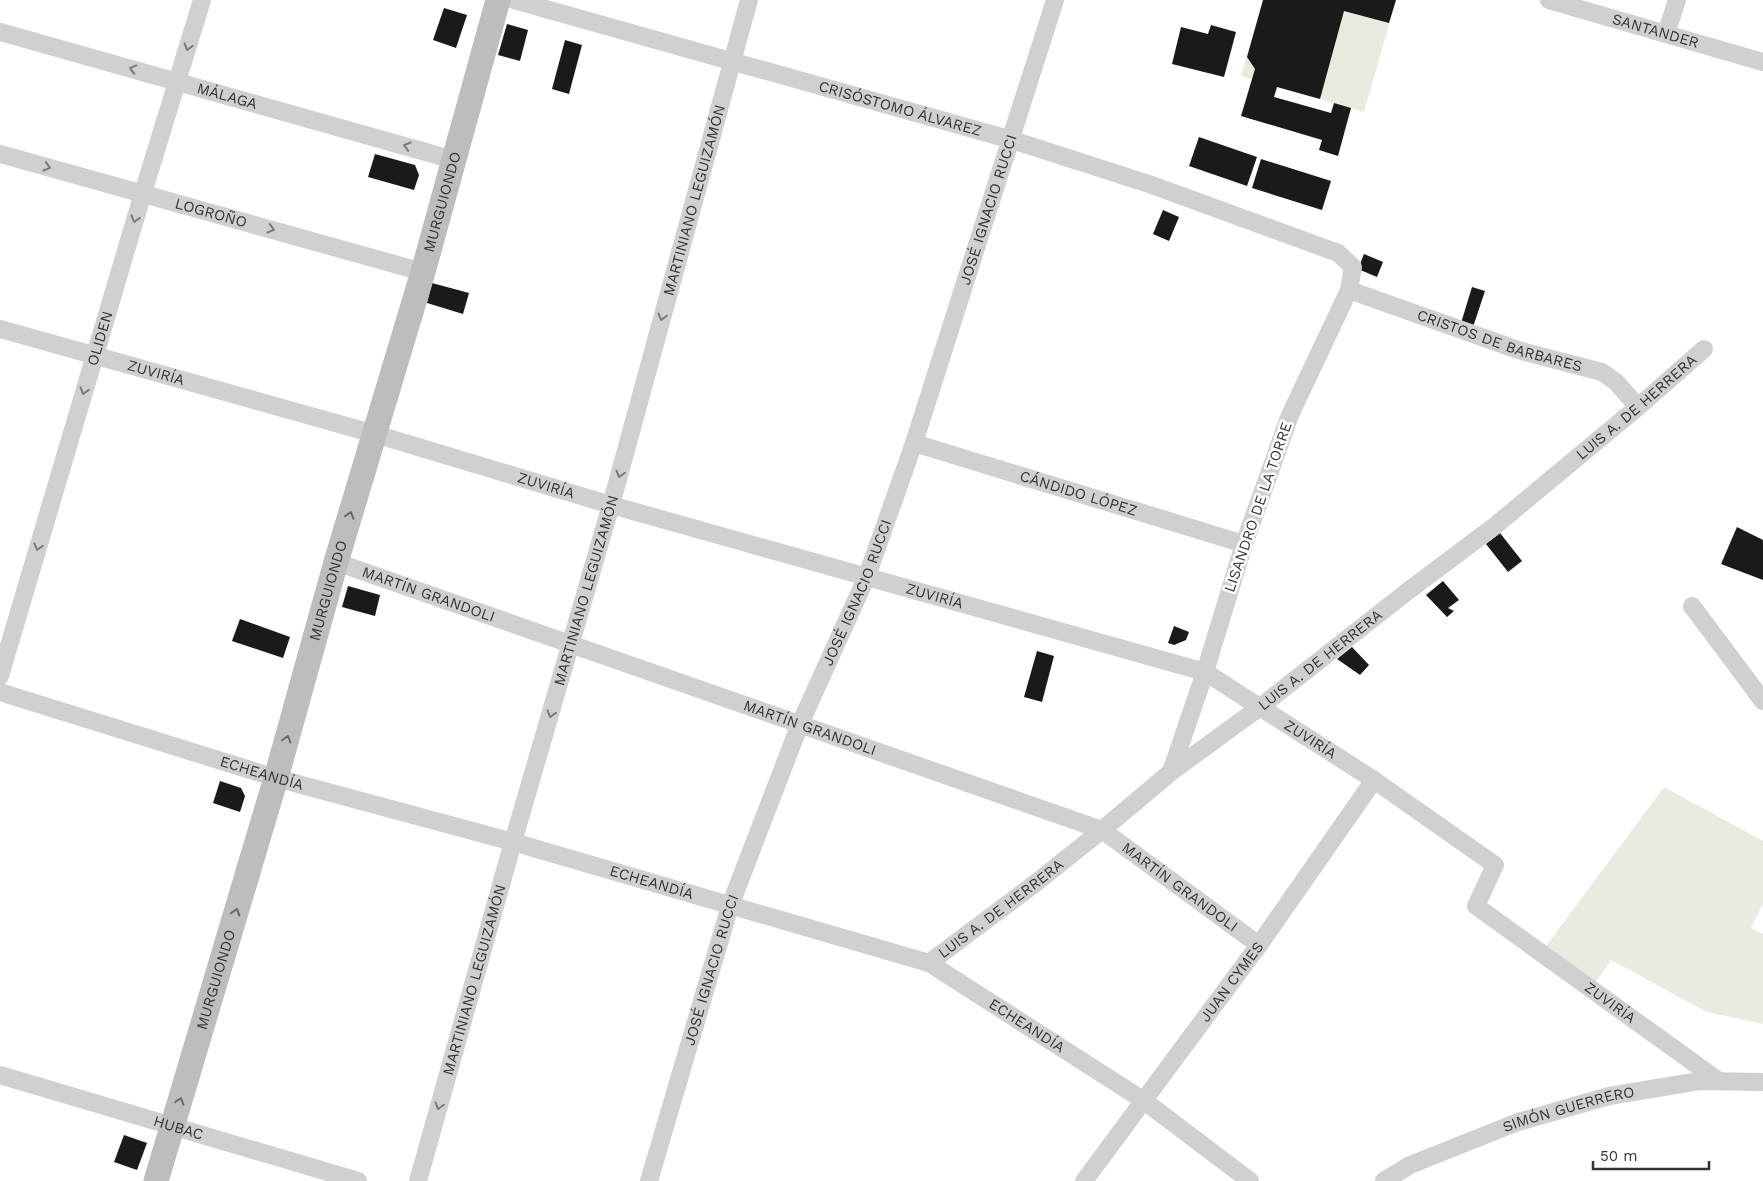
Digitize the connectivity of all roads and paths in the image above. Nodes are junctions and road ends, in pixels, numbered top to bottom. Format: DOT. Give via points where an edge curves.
graph roads {
  1 [pos="202,0"];
  2 [pos="498,0"];
  3 [pos="514,0"];
  4 [pos="749,0"];
  5 [pos="1055,0"];
  6 [pos="1550,0"];
  7 [pos="1677,0"];
  8 [pos="0,32"];
  9 [pos="1666,34"];
  10 [pos="732,62"];
  11 [pos="1763,62"];
  12 [pos="178,82"];
  13 [pos="1012,140"];
  14 [pos="0,154"];
  15 [pos="454,160"];
  16 [pos="142,193"];
  17 [pos="1338,253"];
  18 [pos="423,272"];
  19 [pos="1349,290"];
  20 [pos="0,328"];
  21 [pos="1704,348"];
  22 [pos="94,355"];
  23 [pos="1638,407"];
  24 [pos="375,434"];
  25 [pos="914,443"];
  26 [pos="611,505"];
  27 [pos="1244,544"];
  28 [pos="336,562"];
  29 [pos="867,576"];
  30 [pos="1692,606"];
  31 [pos="572,644"];
  32 [pos="1205,672"];
  33 [pos="0,676"];
  34 [pos="0,692"];
  35 [pos="1763,701"];
  36 [pos="1260,707"];
  37 [pos="800,724"];
  38 [pos="1171,772"];
  39 [pos="276,778"];
  40 [pos="1374,780"];
  41 [pos="1102,830"];
  42 [pos="513,842"];
  43 [pos="730,906"];
  44 [pos="1259,945"];
  45 [pos="929,963"];
  46 [pos="0,1075"];
  47 [pos="1719,1081"];
  48 [pos="1763,1082"];
  49 [pos="1143,1100"];
  50 [pos="172,1126"];
  51 [pos="156,1181"];
  52 [pos="358,1181"];
  53 [pos="418,1181"];
  54 [pos="648,1181"];
  55 [pos="1084,1181"];
  56 [pos="1250,1181"];
  57 [pos="1385,1181"];
  1 -- 12 [label="street, OLIDEN, one-way"];
  2 -- 15 [label="street, MURGUIONDO"];
  3 -- 10 [label="street, CRISÓSTOMO ÁLVAREZ"];
  4 -- 10 [label="street, MARTINIANO LEGUIZAMÓN"];
  5 -- 13 [label="street, JOSÉ IGNACIO RUCCI"];
  6 -- 9 [label="street, SANTANDER"];
  7 -- 9 [label="street"];
  12 -- 8 [label="street, MÁLAGA, one-way"];
  9 -- 11 [label="street, SANTANDER"];
  10 -- 13 [label="street, CRISÓSTOMO ÁLVAREZ"];
  10 -- 26 [label="street, MARTINIANO LEGUIZAMÓN, one-way"];
  15 -- 12 [label="street, MÁLAGA, one-way"];
  12 -- 16 [label="street, OLIDEN"];
  13 -- 17 [label="street, CRISÓSTOMO ÁLVAREZ" via="1148,184"];
  13 -- 25 [label="street, JOSÉ IGNACIO RUCCI"];
  14 -- 16 [label="street, LOGROÑO, one-way"];
  15 -- 18 [label="street, MURGUIONDO"];
  16 -- 18 [label="street, LOGROÑO, one-way"];
  16 -- 22 [label="street, OLIDEN, one-way"];
  17 -- 19 [label="street, LISANDRO DE LA TORRE" via="1353,267"];
  18 -- 24 [label="street, MURGUIONDO"];
  19 -- 23 [label="street, CRISTOS DE BARBARES" via="1520,350 1602,372 1616,382"];
  19 -- 27 [label="street, LISANDRO DE LA TORRE" via="1290,415"];
  20 -- 22 [label="street, ZUVIRÍA"];
  21 -- 23 [label="street, LUIS A. DE HERRERA"];
  22 -- 24 [label="street, ZUVIRÍA"];
  22 -- 33 [label="street, OLIDEN, one-way"];
  23 -- 36 [label="street, LUIS A. DE HERRERA" via="1489,530"];
  24 -- 26 [label="street, ZUVIRÍA"];
  28 -- 24 [label="street, MURGUIONDO, one-way"];
  25 -- 27 [label="street, CÁNDIDO LÓPEZ"];
  25 -- 29 [label="street, JOSÉ IGNACIO RUCCI"];
  26 -- 29 [label="street, ZUVIRÍA"];
  26 -- 31 [label="street, MARTINIANO LEGUIZAMÓN"];
  27 -- 32 [label="street, LISANDRO DE LA TORRE"];
  28 -- 31 [label="street, MARTÍN GRANDOLI"];
  39 -- 28 [label="street, MURGUIONDO, one-way"];
  29 -- 32 [label="street, ZUVIRÍA"];
  29 -- 37 [label="street, JOSÉ IGNACIO RUCCI"];
  30 -- 35 [label="street"];
  31 -- 37 [label="street, MARTÍN GRANDOLI"];
  31 -- 42 [label="street, MARTINIANO LEGUIZAMÓN, one-way"];
  32 -- 36 [label="street, ZUVIRÍA"];
  32 -- 38 [label="street, LISANDRO DE LA TORRE"];
  34 -- 39 [label="street, ECHEANDÍA"];
  36 -- 38 [label="street, LUIS A. DE HERRERA"];
  36 -- 40 [label="street, ZUVIRÍA"];
  37 -- 41 [label="street, MARTÍN GRANDOLI"];
  37 -- 43 [label="street, JOSÉ IGNACIO RUCCI"];
  38 -- 41 [label="street, LUIS A. DE HERRERA"];
  39 -- 42 [label="street, ECHEANDÍA"];
  50 -- 39 [label="street, MURGUIONDO, one-way"];
  40 -- 44 [label="street, JUAN CYMES"];
  40 -- 47 [label="street, ZUVIRÍA" via="1494,865 1476,906"];
  41 -- 44 [label="street, MARTÍN GRANDOLI"];
  41 -- 45 [label="street, LUIS A. DE HERRERA"];
  42 -- 43 [label="street, ECHEANDÍA"];
  42 -- 53 [label="street, MARTINIANO LEGUIZAMÓN, one-way"];
  43 -- 45 [label="street, ECHEANDÍA"];
  43 -- 54 [label="street, JOSÉ IGNACIO RUCCI"];
  44 -- 49 [label="street, JUAN CYMES"];
  45 -- 49 [label="street, ECHEANDÍA"];
  46 -- 50 [label="street, HUBAC"];
  47 -- 48 [label="street, SIMÓN GUERRERO"];
  47 -- 57 [label="street, SIMÓN GUERRERO" via="1699,1081 1609,1096 1518,1122 1410,1166"];
  49 -- 55 [label="street, JUAN CYMES"];
  49 -- 56 [label="street, ECHEANDÍA"];
  50 -- 51 [label="street, MURGUIONDO"];
  50 -- 52 [label="street, HUBAC"];
}
